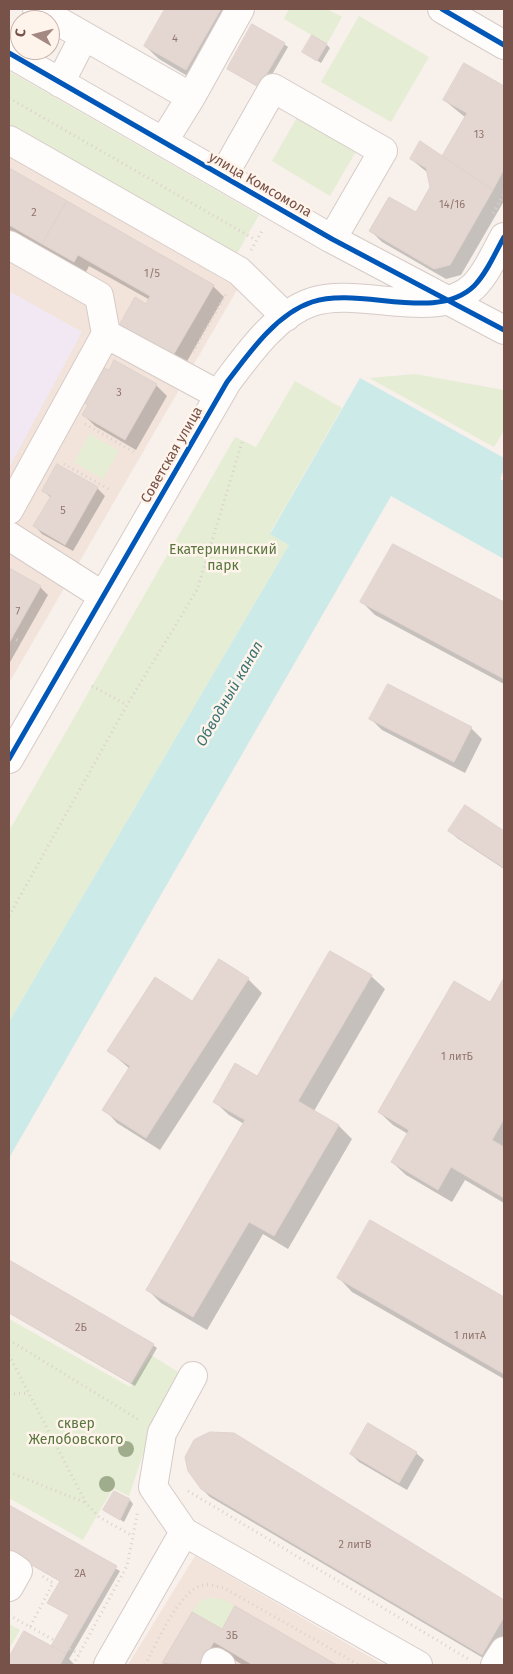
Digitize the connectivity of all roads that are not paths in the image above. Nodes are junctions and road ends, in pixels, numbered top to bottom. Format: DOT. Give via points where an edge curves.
graph roads {
  1 [pos="36,9"];
  2 [pos="240,9"];
  3 [pos="442,9"];
  4 [pos="84,36"];
  5 [pos="504,45"];
  6 [pos="9,53"];
  7 [pos="60,83"];
  8 [pos="190,97"];
  9 [pos="9,140"];
  10 [pos="163,142"];
  11 [pos="223,176"];
  12 [pos="504,237"];
  13 [pos="332,240"];
  14 [pos="9,245"];
  15 [pos="448,300"];
  16 [pos="286,317"];
  17 [pos="504,330"];
  18 [pos="106,334"];
  19 [pos="219,395"];
  20 [pos="9,510"];
  21 [pos="9,536"];
  22 [pos="103,596"];
  23 [pos="12,746"];
  24 [pos="193,1376"];
  25 [pos="184,1532"];
  26 [pos="9,1565"];
  27 [pos="9,1587"];
  28 [pos="504,1651"];
  29 [pos="483,1663"];
  30 [pos="108,1665"];
  31 [pos="214,1665"];
  32 [pos="221,1665"];
  33 [pos="418,1665"];
  1 -- 4 [label="street"];
  2 -- 8 [label="street"];
  3 -- 5 [label="street"];
  4 -- 7 [label="street"];
  4 -- 8 [label="street"];
  6 -- 7 [label="street, улица Комсомола"];
  7 -- 10 [label="street, улица Комсомола"];
  8 -- 10 [label="street"];
  9 -- 16 [label="street" via="239,271"];
  10 -- 11 [label="street, улица Комсомола"];
  11 -- 13 [label="street, улица Комсомола"];
  11 -- 13 [label="street" via="273,88 375,146 383,151"];
  12 -- 15 [label="street" via="477,282 466,293"];
  13 -- 15 [label="street, улица Комсомола"];
  14 -- 18 [label="street" via="99,296"];
  15 -- 16 [label="street, Советская улица" via="427,303 327,298 310,303"];
  15 -- 17 [label="street, улица Комсомола"];
  16 -- 19 [label="street, Советская улица" via="250,353"];
  18 -- 19 [label="street"];
  18 -- 20 [label="street"];
  19 -- 22 [label="street, Советская улица"];
  21 -- 22 [label="street"];
  22 -- 23 [label="street, Советская улица"];
  24 -- 25 [label="street" via="162,1433 154,1487"];
  25 -- 30 [label="street"];
  25 -- 33 [label="street"];
  26 -- 27 [label="street" via="18,1571"];
  28 -- 29 [label="street"];
  31 -- 32 [label="street" via="216,1662"];
}
